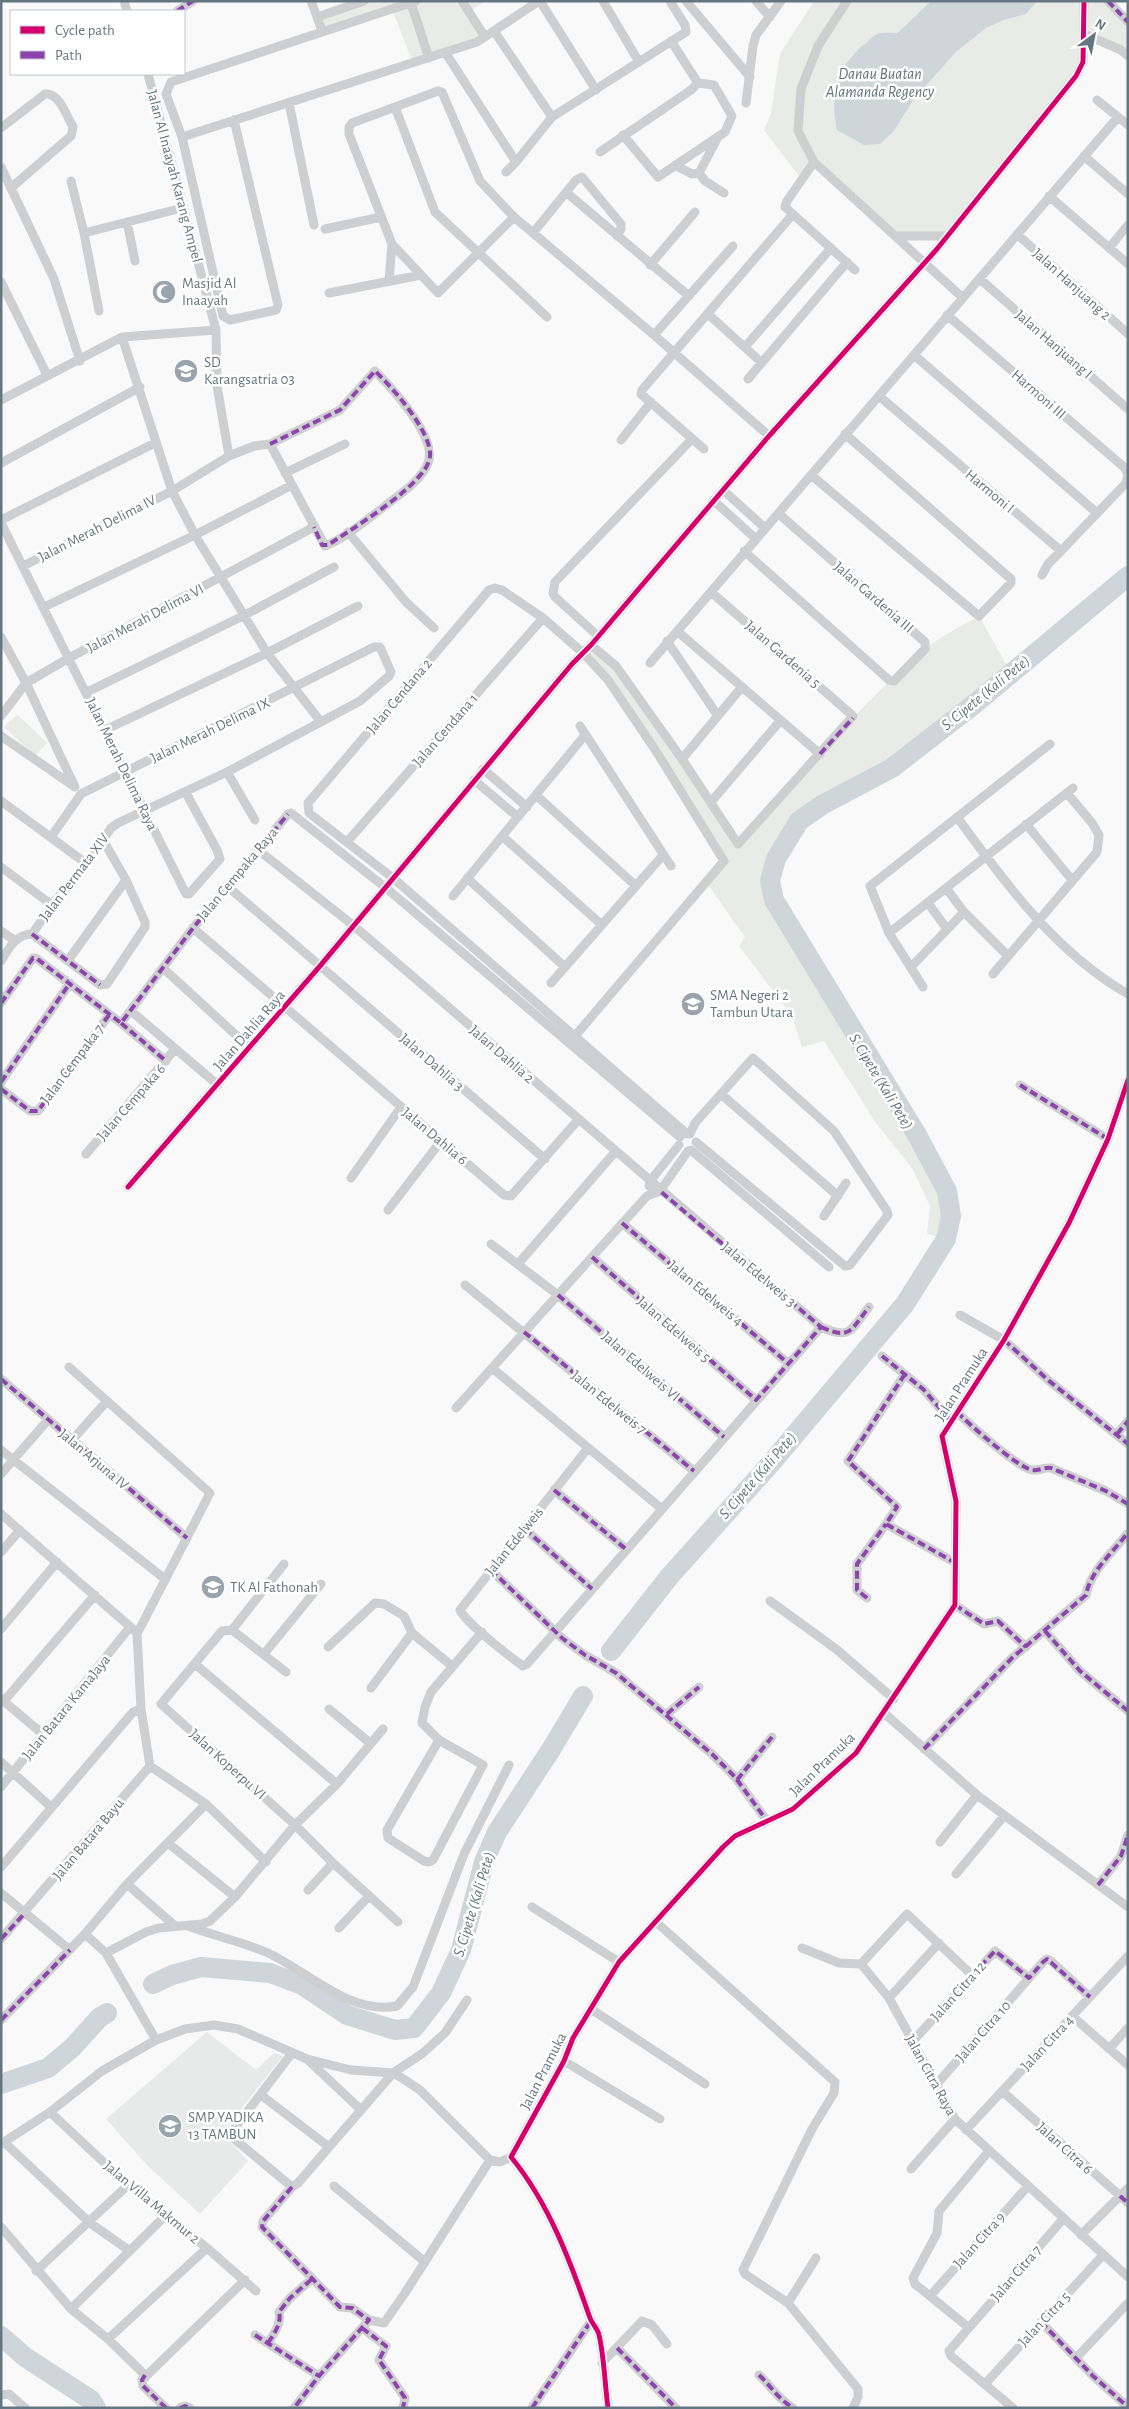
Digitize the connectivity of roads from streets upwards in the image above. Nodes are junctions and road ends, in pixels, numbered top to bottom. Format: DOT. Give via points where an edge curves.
graph roads {
  1 [pos="193,1"];
  2 [pos="311,1"];
  3 [pos="364,1"];
  4 [pos="462,1"];
  5 [pos="540,1"];
  6 [pos="603,1"];
  7 [pos="670,1"];
  8 [pos="686,1"];
  9 [pos="756,1"];
  10 [pos="781,1"];
  11 [pos="847,1"];
  12 [pos="1084,1"];
  13 [pos="1108,1"];
  14 [pos="414,2"];
  15 [pos="179,10"];
  16 [pos="770,17"];
  17 [pos="1128,22"];
  18 [pos="320,25"];
  19 [pos="494,31"];
  20 [pos="1084,34"];
  21 [pos="485,37"];
  22 [pos="671,41"];
  23 [pos="445,52"];
  24 [pos="1128,56"];
  25 [pos="429,58"];
  26 [pos="639,62"];
  27 [pos="148,75"];
  28 [pos="750,77"];
  29 [pos="698,83"];
  30 [pos="596,90"];
  31 [pos="1097,100"];
  32 [pos="289,103"];
  33 [pos="746,103"];
  34 [pos="395,107"];
  35 [pos="552,117"];
  36 [pos="1118,117"];
  37 [pos="234,120"];
  38 [pos="1128,125"];
  39 [pos="1,128"];
  40 [pos="623,136"];
  41 [pos="719,136"];
  42 [pos="182,137"];
  43 [pos="600,152"];
  44 [pos="1084,156"];
  45 [pos="516,162"];
  46 [pos="814,162"];
  47 [pos="675,165"];
  48 [pos="1,167"];
  49 [pos="506,172"];
  50 [pos="699,173"];
  51 [pos="71,181"];
  52 [pos="12,188"];
  53 [pos="724,192"];
  54 [pos="567,193"];
  55 [pos="1128,194"];
  56 [pos="1049,196"];
  57 [pos="182,208"];
  58 [pos="695,212"];
  59 [pos="793,214"];
  60 [pos="381,217"];
  61 [pos="514,217"];
  62 [pos="127,222"];
  63 [pos="314,225"];
  64 [pos="1128,225"];
  65 [pos="325,229"];
  66 [pos="84,233"];
  67 [pos="533,233"];
  68 [pos="1017,234"];
  69 [pos="617,236"];
  70 [pos="895,236"];
  71 [pos="947,236"];
  72 [pos="392,244"];
  73 [pos="733,246"];
  74 [pos="831,248"];
  75 [pos="1109,248"];
  76 [pos="478,253"];
  77 [pos="135,261"];
  78 [pos="847,262"];
  79 [pos="925,262"];
  80 [pos="1128,264"];
  81 [pos="650,265"];
  82 [pos="856,270"];
  83 [pos="421,275"];
  84 [pos="980,279"];
  85 [pos="389,281"];
  86 [pos="1,282"];
  87 [pos="329,292"];
  88 [pos="689,296"];
  89 [pos="964,296"];
  90 [pos="99,311"];
  91 [pos="708,314"];
  92 [pos="947,315"];
  93 [pos="547,317"];
  94 [pos="216,330"];
  95 [pos="1126,330"];
  96 [pos="654,335"];
  97 [pos="122,337"];
  98 [pos="745,347"];
  99 [pos="676,353"];
  100 [pos="914,355"];
  101 [pos="80,360"];
  102 [pos="762,363"];
  103 [pos="47,376"];
  104 [pos="748,380"];
  105 [pos="140,387"];
  106 [pos="878,396"];
  107 [pos="1,400"];
  108 [pos="650,402"];
  109 [pos="1128,409"];
  110 [pos="845,434"];
  111 [pos="769,436"];
  112 [pos="692,439"];
  113 [pos="620,440"];
  114 [pos="155,443"];
  115 [pos="270,444"];
  116 [pos="345,444"];
  117 [pos="704,449"];
  118 [pos="228,456"];
  119 [pos="1,464"];
  120 [pos="285,473"];
  121 [pos="811,475"];
  122 [pos="1128,475"];
  123 [pos="292,485"];
  124 [pos="723,490"];
  125 [pos="172,491"];
  126 [pos="714,500"];
  127 [pos="1097,513"];
  128 [pos="779,514"];
  129 [pos="1,521"];
  130 [pos="314,527"];
  131 [pos="765,528"];
  132 [pos="348,532"];
  133 [pos="195,535"];
  134 [pos="756,539"];
  135 [pos="744,551"];
  136 [pos="1061,551"];
  137 [pos="23,566"];
  138 [pos="334,567"];
  139 [pos="1042,575"];
  140 [pos="222,578"];
  141 [pos="711,592"];
  142 [pos="358,606"];
  143 [pos="44,608"];
  144 [pos="243,616"];
  145 [pos="543,618"];
  146 [pos="434,628"];
  147 [pos="677,631"];
  148 [pos="598,636"];
  149 [pos="1,637"];
  150 [pos="667,641"];
  151 [pos="591,645"];
  152 [pos="266,653"];
  153 [pos="583,653"];
  154 [pos="69,658"];
  155 [pos="650,663"];
  156 [pos="26,683"];
  157 [pos="741,688"];
  158 [pos="294,689"];
  159 [pos="87,692"];
  160 [pos="1,716"];
  161 [pos="718,716"];
  162 [pos="780,721"];
  163 [pos="321,722"];
  164 [pos="580,726"];
  165 [pos="105,730"];
  166 [pos="586,735"];
  167 [pos="1,736"];
  168 [pos="1050,744"];
  169 [pos="820,754"];
  170 [pos="682,759"];
  171 [pos="483,769"];
  172 [pos="126,771"];
  173 [pos="227,772"];
  174 [pos="474,780"];
  175 [pos="75,787"];
  176 [pos="186,793"];
  177 [pos="81,794"];
  178 [pos="536,795"];
  179 [pos="1,800"];
  180 [pos="711,802"];
  181 [pos="526,807"];
  182 [pos="145,810"];
  183 [pos="518,817"];
  184 [pos="957,817"];
  185 [pos="254,820"];
  186 [pos="1026,824"];
  187 [pos="502,836"];
  188 [pos="51,837"];
  189 [pos="103,840"];
  190 [pos="346,842"];
  191 [pos="257,849"];
  192 [pos="663,855"];
  193 [pos="986,856"];
  194 [pos="87,864"];
  195 [pos="671,866"];
  196 [pos="1,867"];
  197 [pos="393,878"];
  198 [pos="467,878"];
  199 [pos="126,880"];
  200 [pos="1072,880"];
  201 [pos="227,886"];
  202 [pos="636,886"];
  203 [pos="386,888"];
  204 [pos="946,888"];
  205 [pos="453,896"];
  206 [pos="928,903"];
  207 [pos="52,905"];
  208 [pos="964,912"];
  209 [pos="1038,920"];
  210 [pos="602,925"];
  211 [pos="354,926"];
  212 [pos="193,928"];
  213 [pos="947,929"];
  214 [pos="1,931"];
  215 [pos="889,933"];
  216 [pos="32,934"];
  217 [pos="14,940"];
  218 [pos="1008,956"];
  219 [pos="69,960"];
  220 [pos="1,961"];
  221 [pos="320,966"];
  222 [pos="565,966"];
  223 [pos="911,967"];
  224 [pos="163,968"];
  225 [pos="993,974"];
  226 [pos="70,983"];
  227 [pos="551,983"];
  228 [pos="923,987"];
  229 [pos="1128,994"];
  230 [pos="1,1003"];
  231 [pos="286,1006"];
  232 [pos="130,1012"];
  233 [pos="109,1015"];
  234 [pos="121,1023"];
  235 [pos="576,1036"];
  236 [pos="250,1048"];
  237 [pos="175,1049"];
  238 [pos="166,1061"];
  239 [pos="1128,1080"];
  240 [pos="1,1082"];
  241 [pos="218,1085"];
  242 [pos="1020,1085"];
  243 [pos="1,1089"];
  244 [pos="721,1094"];
  245 [pos="401,1107"];
  246 [pos="578,1120"];
  247 [pos="1108,1139"];
  248 [pos="441,1141"];
  249 [pos="687,1142"];
  250 [pos="615,1152"];
  251 [pos="86,1154"];
  252 [pos="545,1158"];
  253 [pos="351,1178"];
  254 [pos="650,1181"];
  255 [pos="846,1183"];
  256 [pos="128,1187"];
  257 [pos="660,1190"];
  258 [pos="647,1196"];
  259 [pos="838,1196"];
  260 [pos="388,1210"];
  261 [pos="824,1216"];
  262 [pos="622,1223"];
  263 [pos="491,1244"];
  264 [pos="592,1257"];
  265 [pos="518,1264"];
  266 [pos="828,1267"];
  267 [pos="465,1285"];
  268 [pos="558,1295"];
  269 [pos="869,1307"];
  270 [pos="960,1315"];
  271 [pos="821,1327"];
  272 [pos="524,1332"];
  273 [pos="1004,1340"];
  274 [pos="882,1356"];
  275 [pos="789,1364"];
  276 [pos="69,1367"];
  277 [pos="492,1368"];
  278 [pos="905,1374"];
  279 [pos="1,1379"];
  280 [pos="756,1400"];
  281 [pos="107,1401"];
  282 [pos="456,1408"];
  283 [pos="958,1412"];
  284 [pos="1128,1420"];
  285 [pos="47,1421"];
  286 [pos="951,1421"];
  287 [pos="1117,1434"];
  288 [pos="724,1437"];
  289 [pos="73,1439"];
  290 [pos="1128,1444"];
  291 [pos="588,1448"];
  292 [pos="1,1450"];
  293 [pos="13,1460"];
  294 [pos="694,1471"];
  295 [pos="1,1474"];
  296 [pos="554,1490"];
  297 [pos="1127,1502"];
  298 [pos="662,1509"];
  299 [pos="1,1514"];
  300 [pos="886,1524"];
  301 [pos="525,1529"];
  302 [pos="20,1530"];
  303 [pos="1127,1534"];
  304 [pos="187,1538"];
  305 [pos="626,1550"];
  306 [pos="1,1552"];
  307 [pos="57,1562"];
  308 [pos="954,1562"];
  309 [pos="284,1564"];
  310 [pos="491,1570"];
  311 [pos="165,1579"];
  312 [pos="321,1584"];
  313 [pos="592,1589"];
  314 [pos="95,1595"];
  315 [pos="867,1598"];
  316 [pos="770,1601"];
  317 [pos="955,1605"];
  318 [pos="130,1627"];
  319 [pos="1,1629"];
  320 [pos="232,1630"];
  321 [pos="1046,1631"];
  322 [pos="482,1632"];
  323 [pos="556,1632"];
  324 [pos="412,1633"];
  325 [pos="138,1634"];
  326 [pos="328,1647"];
  327 [pos="1026,1647"];
  328 [pos="264,1654"];
  329 [pos="195,1664"];
  330 [pos="452,1666"];
  331 [pos="286,1672"];
  332 [pos="699,1687"];
  333 [pos="371,1688"];
  334 [pos="894,1698"];
  335 [pos="3,1700"];
  336 [pos="141,1709"];
  337 [pos="329,1709"];
  338 [pos="1128,1711"];
  339 [pos="884,1713"];
  340 [pos="667,1714"];
  341 [pos="383,1729"];
  342 [pos="44,1735"];
  343 [pos="772,1737"];
  344 [pos="438,1740"];
  345 [pos="370,1743"];
  346 [pos="924,1748"];
  347 [pos="1,1762"];
  348 [pos="509,1765"];
  349 [pos="150,1766"];
  350 [pos="14,1772"];
  351 [pos="737,1780"];
  352 [pos="337,1784"];
  353 [pos="1,1787"];
  354 [pos="977,1795"];
  355 [pos="206,1804"];
  356 [pos="51,1807"];
  357 [pos="1004,1816"];
  358 [pos="767,1820"];
  359 [pos="295,1825"];
  360 [pos="1128,1835"];
  361 [pos="940,1842"];
  362 [pos="168,1843"];
  363 [pos="266,1862"];
  364 [pos="333,1863"];
  365 [pos="1,1867"];
  366 [pos="956,1874"];
  367 [pos="128,1884"];
  368 [pos="1098,1885"];
  369 [pos="308,1890"];
  370 [pos="1,1894"];
  371 [pos="369,1896"];
  372 [pos="235,1897"];
  373 [pos="532,1906"];
  374 [pos="1128,1907"];
  375 [pos="25,1913"];
  376 [pos="398,1922"];
  377 [pos="656,1922"];
  378 [pos="175,1926"];
  379 [pos="188,1926"];
  380 [pos="338,1928"];
  381 [pos="84,1934"];
  382 [pos="1,1939"];
  383 [pos="939,1943"];
  384 [pos="802,1948"];
  385 [pos="70,1950"];
  386 [pos="106,1953"];
  387 [pos="1128,1956"];
  388 [pos="619,1962"];
  389 [pos="861,1964"];
  390 [pos="972,1975"];
  391 [pos="1030,1978"];
  392 [pos="1090,1997"];
  393 [pos="889,1998"];
  394 [pos="467,2000"];
  395 [pos="591,2009"];
  396 [pos="1072,2016"];
  397 [pos="1,2020"];
  398 [pos="1128,2028"];
  399 [pos="156,2040"];
  400 [pos="912,2042"];
  401 [pos="1109,2049"];
  402 [pos="292,2053"];
  403 [pos="307,2059"];
  404 [pos="564,2061"];
  405 [pos="1128,2065"];
  406 [pos="393,2073"];
  407 [pos="705,2084"];
  408 [pos="936,2085"];
  409 [pos="1002,2092"];
  410 [pos="261,2095"];
  411 [pos="360,2109"];
  412 [pos="50,2112"];
  413 [pos="660,2119"];
  414 [pos="954,2119"];
  415 [pos="966,2130"];
  416 [pos="2,2143"];
  417 [pos="329,2147"];
  418 [pos="988,2152"];
  419 [pos="511,2157"];
  420 [pos="490,2160"];
  421 [pos="911,2169"];
  422 [pos="128,2185"];
  423 [pos="334,2186"];
  424 [pos="1028,2186"];
  425 [pos="292,2187"];
  426 [pos="1128,2188"];
  427 [pos="1120,2196"];
  428 [pos="1128,2204"];
  429 [pos="166,2215"];
  430 [pos="1063,2219"];
  431 [pos="90,2222"];
  432 [pos="1,2228"];
  433 [pos="1081,2235"];
  434 [pos="207,2248"];
  435 [pos="130,2251"];
  436 [pos="1103,2255"];
  437 [pos="816,2258"];
  438 [pos="425,2262"];
  439 [pos="36,2271"];
  440 [pos="1128,2277"];
  441 [pos="312,2279"];
  442 [pos="245,2280"];
  443 [pos="256,2292"];
  444 [pos="931,2295"];
  445 [pos="788,2303"];
  446 [pos="1128,2303"];
  447 [pos="71,2308"];
  448 [pos="369,2320"];
  449 [pos="591,2321"];
  450 [pos="1041,2322"];
  451 [pos="968,2327"];
  452 [pos="362,2328"];
  453 [pos="256,2335"];
  454 [pos="108,2340"];
  455 [pos="268,2343"];
  456 [pos="667,2344"];
  457 [pos="617,2348"];
  458 [pos="1076,2358"];
  459 [pos="602,2363"];
  460 [pos="145,2375"];
  461 [pos="759,2375"];
  462 [pos="319,2376"];
  463 [pos="985,2384"];
  464 [pos="1,2395"];
  465 [pos="1128,2407"];
  466 [pos="25,2408"];
  467 [pos="166,2408"];
  468 [pos="180,2408"];
  469 [pos="190,2408"];
  470 [pos="294,2408"];
  471 [pos="403,2408"];
  472 [pos="532,2408"];
  473 [pos="608,2408"];
  474 [pos="676,2408"];
  475 [pos="794,2408"];
  476 [pos="853,2408"];
  477 [pos="1013,2408"];
  1 -- 15 [label="street"];
  2 -- 18 [label="street"];
  3 -- 18 [label="street"];
  4 -- 21 [label="street"];
  5 -- 19 [label="street"];
  5 -- 30 [label="street"];
  6 -- 26 [label="street"];
  7 -- 22 [label="street" via="687,28"];
  8 -- 28 [label="street"];
  9 -- 16 [label="street"];
  10 -- 16 [label="street"];
  11 -- 46 [label="street" via="818,46 801,89 798,131"];
  12 -- 20 [label="street, Jalan Dahlia Raya"];
  13 -- 17 [label="street"];
  14 -- 18 [label="street"];
  14 -- 25 [label="street"];
  16 -- 28 [label="street" via="756,35"];
  18 -- 42 [label="street" via="171,82 166,94"];
  19 -- 21 [label="street"];
  19 -- 35 [label="street"];
  20 -- 24 [label="street"];
  20 -- 71 [label="street, Jalan Dahlia Raya" via="1083,62 1076,76"];
  21 -- 23 [label="street"];
  22 -- 26 [label="street"];
  22 -- 29 [label="street"];
  23 -- 25 [label="street"];
  23 -- 45 [label="street"];
  25 -- 32 [label="street"];
  26 -- 30 [label="street"];
  27 -- 57 [label="street, Jalan Al Inaayah Karang Ampel"];
  28 -- 33 [label="street"];
  29 -- 40 [label="street"];
  29 -- 41 [label="street" via="714,86 732,116 725,132"];
  30 -- 35 [label="street"];
  31 -- 36 [label="street"];
  32 -- 37 [label="street"];
  32 -- 63 [label="street"];
  34 -- 60 [label="street" via="349,127"];
  34 -- 61 [label="street" via="442,92 478,179"];
  34 -- 76 [label="street" via="434,210"];
  35 -- 45 [label="street"];
  36 -- 38 [label="street"];
  36 -- 44 [label="street"];
  37 -- 42 [label="street"];
  37 -- 42 [label="street" via="278,305 276,310 230,320 222,316"];
  39 -- 52 [label="street" via="49,93 56,96 73,131"];
  40 -- 43 [label="street"];
  40 -- 47 [label="street" via="655,176"];
  41 -- 47 [label="street"];
  41 -- 50 [label="street"];
  44 -- 55 [label="street"];
  44 -- 56 [label="street"];
  45 -- 49 [label="street"];
  46 -- 59 [label="street" via="785,204"];
  46 -- 70 [label="street"];
  47 -- 50 [label="street" via="692,174"];
  48 -- 52 [label="street"];
  50 -- 53 [label="street" via="704,181"];
  51 -- 66 [label="street"];
  52 -- 101 [label="street" via="54,279"];
  54 -- 67 [label="street"];
  54 -- 69 [label="street"];
  54 -- 69 [label="street" via="582,177 621,224"];
  56 -- 68 [label="street"];
  56 -- 75 [label="street"];
  57 -- 62 [label="street"];
  57 -- 94 [label="street, Jalan Al Inaayah Karang Ampel"];
  58 -- 81 [label="street"];
  59 -- 74 [label="street"];
  59 -- 91 [label="street"];
  60 -- 65 [label="street"];
  60 -- 72 [label="street"];
  61 -- 67 [label="street"];
  61 -- 76 [label="street"];
  62 -- 66 [label="street"];
  62 -- 77 [label="street"];
  64 -- 75 [label="street"];
  66 -- 90 [label="street"];
  67 -- 96 [label="street"];
  68 -- 84 [label="street"];
  68 -- 95 [label="street, Jalan Hanjuang 2"];
  69 -- 81 [label="street"];
  70 -- 71 [label="street"];
  70 -- 79 [label="street"];
  71 -- 79 [label="street, Jalan Dahlia Raya"];
  72 -- 83 [label="street"];
  72 -- 85 [label="street"];
  73 -- 88 [label="street"];
  74 -- 78 [label="street"];
  74 -- 98 [label="street"];
  75 -- 80 [label="street"];
  76 -- 83 [label="street" via="438,293"];
  76 -- 93 [label="street"];
  78 -- 82 [label="street"];
  78 -- 102 [label="street"];
  79 -- 89 [label="street"];
  79 -- 111 [label="street, Jalan Dahlia Raya"];
  81 -- 88 [label="street"];
  83 -- 85 [label="street"];
  84 -- 89 [label="street"];
  84 -- 109 [label="street, Jalan Hanjuang I"];
  85 -- 87 [label="street"];
  86 -- 103 [label="street"];
  88 -- 96 [label="street"];
  89 -- 92 [label="street"];
  91 -- 98 [label="street"];
  91 -- 99 [label="street"];
  92 -- 100 [label="street"];
  92 -- 122 [label="street, Harmoni III" via="1126,468"];
  94 -- 97 [label="street"];
  94 -- 118 [label="street, Jalan Al Inaayah Karang Ampel" via="217,386"];
  96 -- 99 [label="street"];
  97 -- 101 [label="street"];
  97 -- 105 [label="street"];
  98 -- 102 [label="street"];
  99 -- 108 [label="street" via="642,390 641,394"];
  99 -- 111 [label="street"];
  100 -- 106 [label="street"];
  100 -- 127 [label="street"];
  101 -- 103 [label="street"];
  102 -- 104 [label="street"];
  103 -- 107 [label="street"];
  105 -- 114 [label="street"];
  105 -- 119 [label="street"];
  106 -- 110 [label="street"];
  106 -- 136 [label="street, Harmoni I"];
  108 -- 112 [label="street"];
  108 -- 113 [label="street"];
  110 -- 121 [label="street"];
  110 -- 121 [label="street" via="1011,583 979,616"];
  111 -- 124 [label="street, Jalan Dahlia Raya"];
  112 -- 117 [label="street"];
  112 -- 148 [label="street" via="555,582 555,598"];
  114 -- 125 [label="street"];
  114 -- 129 [label="street"];
  115 -- 118 [label="street, Jalan Merah Delima IV"];
  115 -- 120 [label="street"];
  115 -- 132 [label="street, Jalan Merah Delima IV" via="340,410 375,370 392,388 427,437 431,456 428,465 410,487"];
  116 -- 120 [label="street"];
  118 -- 125 [label="street, Jalan Merah Delima IV"];
  120 -- 123 [label="street"];
  121 -- 128 [label="street"];
  122 -- 127 [label="street, Harmoni III" via="1126,483"];
  123 -- 130 [label="street"];
  123 -- 133 [label="street"];
  124 -- 126 [label="street, Jalan Dahlia Raya"];
  124 -- 131 [label="street"];
  125 -- 133 [label="street"];
  125 -- 137 [label="street, Jalan Merah Delima IV"];
  126 -- 134 [label="street"];
  126 -- 148 [label="street, Jalan Dahlia Raya"];
  127 -- 136 [label="street"];
  128 -- 131 [label="street"];
  128 -- 135 [label="street, Jalan Gardenia III" via="926,642 925,649 894,681 889,680"];
  129 -- 137 [label="street, Jalan Merah Delima Raya"];
  130 -- 132 [label="street" via="325,546"];
  130 -- 140 [label="street, Jalan Merah Delima VI"];
  131 -- 134 [label="street"];
  132 -- 146 [label="street" via="392,586"];
  133 -- 140 [label="street"];
  133 -- 143 [label="street"];
  134 -- 135 [label="street"];
  135 -- 141 [label="street"];
  136 -- 139 [label="street"];
  137 -- 143 [label="street, Jalan Merah Delima Raya"];
  138 -- 144 [label="street"];
  140 -- 144 [label="street"];
  140 -- 154 [label="street, Jalan Merah Delima VI"];
  141 -- 147 [label="street"];
  141 -- 169 [label="street, Jalan Gardenia 5" via="852,714 853,718"];
  142 -- 152 [label="street"];
  143 -- 154 [label="street, Jalan Merah Delima Raya"];
  144 -- 152 [label="street"];
  144 -- 159 [label="street"];
  145 -- 153 [label="street, Jalan Cendana 2"];
  145 -- 190 [label="street, Jalan Cendana 1"];
  145 -- 190 [label="street, Jalan Cendana 2" via="502,590 489,590 308,803 310,813"];
  147 -- 150 [label="street"];
  147 -- 157 [label="street"];
  148 -- 151 [label="street, Jalan Dahlia Raya"];
  149 -- 156 [label="street"];
  150 -- 155 [label="street"];
  150 -- 161 [label="street"];
  151 -- 153 [label="street, Jalan Dahlia Raya"];
  151 -- 170 [label="street" via="616,666"];
  152 -- 158 [label="street"];
  152 -- 165 [label="street"];
  153 -- 171 [label="street, Jalan Dahlia Raya"];
  153 -- 235 [label="street, Jalan Cendana 2" via="613,688 724,861"];
  154 -- 156 [label="street, Jalan Merah Delima VI"];
  154 -- 159 [label="street, Jalan Merah Delima Raya"];
  156 -- 160 [label="street"];
  156 -- 175 [label="street"];
  157 -- 161 [label="street"];
  157 -- 162 [label="street"];
  158 -- 163 [label="street"];
  158 -- 163 [label="street, Jalan Merah Delima IX" via="374,647 380,647 390,667 389,676 360,701"];
  158 -- 172 [label="street, Jalan Merah Delima IX"];
  159 -- 165 [label="street, Jalan Merah Delima Raya"];
  161 -- 170 [label="street"];
  162 -- 169 [label="street"];
  162 -- 180 [label="street"];
  163 -- 173 [label="street, Jalan Permata XIV"];
  164 -- 166 [label="street"];
  165 -- 172 [label="street, Jalan Merah Delima Raya"];
  166 -- 178 [label="street"];
  166 -- 192 [label="street"];
  167 -- 175 [label="street"];
  168 -- 184 [label="street"];
  169 -- 180 [label="street" via="738,844"];
  170 -- 180 [label="street"];
  171 -- 174 [label="street, Jalan Dahlia Raya"];
  171 -- 181 [label="street"];
  172 -- 177 [label="street, Jalan Merah Delima IX"];
  172 -- 182 [label="street, Jalan Merah Delima Raya"];
  173 -- 176 [label="street, Jalan Permata XIV"];
  173 -- 185 [label="street"];
  174 -- 183 [label="street"];
  174 -- 197 [label="street, Jalan Dahlia Raya"];
  175 -- 177 [label="street"];
  176 -- 182 [label="street, Jalan Permata XIV"];
  176 -- 182 [label="street, Jalan Merah Delima Raya" via="220,860 191,894 186,894"];
  177 -- 188 [label="street"];
  178 -- 181 [label="street"];
  178 -- 202 [label="street"];
  179 -- 188 [label="street"];
  181 -- 183 [label="street"];
  182 -- 189 [label="street, Jalan Permata XIV" via="118,823"];
  183 -- 187 [label="street"];
  184 -- 193 [label="street"];
  184 -- 215 [label="street" via="870,886"];
  186 -- 193 [label="street"];
  186 -- 200 [label="street"];
  186 -- 200 [label="street" via="1070,790 1099,835 1097,852"];
  187 -- 198 [label="street"];
  187 -- 210 [label="street"];
  188 -- 194 [label="street"];
  189 -- 194 [label="street, Jalan Permata XIV"];
  189 -- 199 [label="street"];
  190 -- 197 [label="street, Jalan Cendana 2"];
  191 -- 201 [label="street, Jalan Cempaka Raya"];
  191 -- 203 [label="street, Jalan Cempaka Raya" via="292,813"];
  191 -- 211 [label="street, Jalan Dahlia 2"];
  192 -- 195 [label="street"];
  192 -- 202 [label="street"];
  193 -- 204 [label="street"];
  193 -- 209 [label="street"];
  194 -- 207 [label="street, Jalan Permata XIV"];
  196 -- 207 [label="street"];
  197 -- 203 [label="street, Jalan Dahlia Raya"];
  197 -- 235 [label="street, Jalan Cendana 2"];
  198 -- 205 [label="street"];
  198 -- 222 [label="street"];
  199 -- 219 [label="street"];
  199 -- 219 [label="street" via="145,927 108,984 100,985"];
  200 -- 209 [label="street"];
  201 -- 212 [label="street, Jalan Cempaka Raya"];
  201 -- 221 [label="street, Jalan Dahlia 3"];
  202 -- 210 [label="street"];
  203 -- 211 [label="street, Jalan Dahlia Raya"];
  203 -- 249 [label="street"];
  204 -- 206 [label="street"];
  204 -- 208 [label="street"];
  206 -- 213 [label="street"];
  206 -- 215 [label="street"];
  207 -- 216 [label="street, Jalan Permata XIV"];
  208 -- 213 [label="street"];
  208 -- 218 [label="street"];
  209 -- 218 [label="street"];
  209 -- 229 [label="street" via="1078,958"];
  210 -- 222 [label="street"];
  211 -- 221 [label="street, Jalan Dahlia Raya"];
  211 -- 246 [label="street, Jalan Dahlia 2"];
  212 -- 224 [label="street, Jalan Cempaka Raya"];
  212 -- 231 [label="street, Jalan Dahlia 6"];
  213 -- 223 [label="street"];
  214 -- 217 [label="street"];
  215 -- 223 [label="street"];
  216 -- 217 [label="street"];
  216 -- 219 [label="street"];
  217 -- 220 [label="street"];
  218 -- 225 [label="street"];
  221 -- 231 [label="street, Jalan Dahlia Raya"];
  221 -- 252 [label="street, Jalan Dahlia 3"];
  222 -- 227 [label="street"];
  223 -- 228 [label="street"];
  224 -- 232 [label="street, Jalan Cempaka Raya"];
  224 -- 236 [label="street"];
  226 -- 230 [label="street" via="33,958"];
  226 -- 233 [label="street"];
  226 -- 240 [label="street"];
  231 -- 236 [label="street, Jalan Dahlia Raya"];
  231 -- 245 [label="street, Jalan Dahlia 6"];
  232 -- 234 [label="street, Jalan Cempaka Raya"];
  232 -- 237 [label="street"];
  233 -- 234 [label="street"];
  233 -- 243 [label="street, Jalan Cempaka 7" via="38,1111 34,1112"];
  234 -- 238 [label="street"];
  235 -- 249 [label="street, Jalan Cendana 2"];
  236 -- 241 [label="street, Jalan Dahlia Raya"];
  237 -- 238 [label="street, Jalan Cempaka 6"];
  237 -- 241 [label="street"];
  238 -- 251 [label="street, Jalan Cempaka 6"];
  239 -- 247 [label="street, Jalan Pramuka"];
  241 -- 256 [label="street, Jalan Dahlia Raya"];
  242 -- 247 [label="street"];
  244 -- 249 [label="street" via="695,1123"];
  244 -- 249 [label="street" via="749,1060 754,1059 843,1141 888,1215 850,1265 845,1266"];
  244 -- 259 [label="street"];
  245 -- 248 [label="street, Jalan Dahlia 6"];
  245 -- 253 [label="street"];
  246 -- 250 [label="street, Jalan Dahlia 2"];
  246 -- 252 [label="street, Jalan Dahlia 6"];
  247 -- 273 [label="street, Jalan Pramuka" via="1069,1223"];
  248 -- 252 [label="street, Jalan Dahlia 6" via="508,1196"];
  248 -- 260 [label="street"];
  249 -- 254 [label="street"];
  249 -- 257 [label="street"];
  249 -- 266 [label="street"];
  250 -- 254 [label="street, Jalan Dahlia 2"];
  250 -- 265 [label="street"];
  254 -- 257 [label="street, Jalan Edelweis 3"];
  254 -- 258 [label="street"];
  255 -- 259 [label="street"];
  257 -- 258 [label="street"];
  257 -- 271 [label="street, Jalan Edelweis 3"];
  258 -- 262 [label="street"];
  259 -- 261 [label="street"];
  262 -- 264 [label="street"];
  262 -- 275 [label="street, Jalan Edelweis 4"];
  263 -- 265 [label="street, Jalan Edelweis VI"];
  264 -- 268 [label="street"];
  264 -- 280 [label="street, Jalan Edelweis 5"];
  265 -- 268 [label="street, Jalan Edelweis VI"];
  267 -- 272 [label="street, Jalan Edelweis 7"];
  268 -- 272 [label="street"];
  268 -- 288 [label="street, Jalan Edelweis VI"];
  269 -- 271 [label="street" via="852,1330 844,1334"];
  270 -- 273 [label="street"];
  271 -- 275 [label="street"];
  272 -- 277 [label="street"];
  272 -- 294 [label="street, Jalan Edelweis 7"];
  273 -- 283 [label="street, Jalan Pramuka"];
  273 -- 287 [label="street" via="1048,1380"];
  274 -- 278 [label="street"];
  275 -- 280 [label="street"];
  276 -- 281 [label="street"];
  277 -- 282 [label="street"];
  277 -- 291 [label="street"];
  278 -- 286 [label="street"];
  278 -- 300 [label="street" via="848,1461 897,1507"];
  279 -- 285 [label="street, Jalan Arjuna IV"];
  280 -- 288 [label="street"];
  281 -- 289 [label="street"];
  281 -- 304 [label="street" via="210,1493"];
  283 -- 286 [label="street, Jalan Pramuka"];
  283 -- 297 [label="street" via="1029,1469 1051,1468"];
  284 -- 287 [label="street"];
  285 -- 289 [label="street, Jalan Arjuna IV"];
  285 -- 293 [label="street"];
  286 -- 308 [label="street, Jalan Pramuka" via="942,1436 956,1501 957,1549"];
  287 -- 290 [label="street"];
  288 -- 294 [label="street"];
  289 -- 304 [label="street, Jalan Arjuna IV"];
  291 -- 296 [label="street, Jalan Edelweis"];
  291 -- 298 [label="street"];
  292 -- 293 [label="street"];
  293 -- 295 [label="street"];
  293 -- 311 [label="street"];
  294 -- 298 [label="street"];
  296 -- 301 [label="street, Jalan Edelweis"];
  296 -- 305 [label="street"];
  298 -- 305 [label="street"];
  299 -- 302 [label="street"];
  300 -- 308 [label="street"];
  300 -- 315 [label="street" via="857,1564 857,1590"];
  301 -- 310 [label="street, Jalan Edelweis"];
  301 -- 313 [label="street"];
  302 -- 306 [label="street"];
  302 -- 307 [label="street"];
  303 -- 321 [label="street" via="1092,1577 1086,1595"];
  304 -- 311 [label="street"];
  305 -- 313 [label="street"];
  307 -- 314 [label="street"];
  307 -- 319 [label="street"];
  308 -- 317 [label="street, Jalan Pramuka"];
  309 -- 320 [label="street"];
  310 -- 322 [label="street, Jalan Edelweis" via="460,1610"];
  310 -- 323 [label="street"];
  311 -- 325 [label="street"];
  312 -- 328 [label="street"];
  313 -- 323 [label="street"];
  314 -- 318 [label="street"];
  314 -- 335 [label="street"];
  316 -- 334 [label="street" via="836,1649"];
  317 -- 327 [label="street" via="984,1624 998,1621"];
  317 -- 334 [label="street, Jalan Pramuka"];
  318 -- 325 [label="street"];
  318 -- 342 [label="street, Jalan Batara KamaJaya"];
  320 -- 328 [label="street"];
  320 -- 329 [label="street" via="222,1631"];
  321 -- 327 [label="street"];
  321 -- 338 [label="street" via="1080,1671"];
  322 -- 323 [label="street" via="523,1666"];
  322 -- 330 [label="street"];
  323 -- 340 [label="street" via="616,1673"];
  324 -- 326 [label="street" via="404,1616 384,1604 375,1603"];
  324 -- 330 [label="street"];
  324 -- 333 [label="street"];
  325 -- 336 [label="street"];
  327 -- 346 [label="street"];
  328 -- 331 [label="street"];
  329 -- 352 [label="street"];
  329 -- 359 [label="street, Jalan Koperpu VI" via="161,1704"];
  330 -- 344 [label="street" via="431,1692 422,1716 422,1724"];
  332 -- 340 [label="street"];
  334 -- 339 [label="street, Jalan Pramuka"];
  335 -- 342 [label="street"];
  336 -- 349 [label="street"];
  336 -- 356 [label="street" via="133,1712"];
  337 -- 345 [label="street"];
  339 -- 346 [label="street"];
  339 -- 358 [label="street, Jalan Pramuka" via="856,1753 792,1809"];
  340 -- 351 [label="street"];
  341 -- 345 [label="street"];
  342 -- 350 [label="street, Jalan Batara KamaJaya"];
  343 -- 351 [label="street"];
  344 -- 344 [label="street" via="386,1834 429,1862 433,1860 483,1765"];
  345 -- 352 [label="street"];
  346 -- 354 [label="street"];
  347 -- 350 [label="street"];
  348 -- 379 [label="street" via="464,1854 413,1987 397,2006 376,2007 354,2002 266,1952"];
  349 -- 355 [label="street"];
  349 -- 375 [label="street, Jalan Batara Bayu"];
  350 -- 353 [label="street, Jalan Batara KamaJaya"];
  350 -- 356 [label="street"];
  351 -- 358 [label="street"];
  352 -- 359 [label="street"];
  354 -- 357 [label="street"];
  354 -- 361 [label="street"];
  355 -- 362 [label="street"];
  355 -- 363 [label="street"];
  356 -- 365 [label="street"];
  357 -- 366 [label="street"];
  357 -- 368 [label="street"];
  358 -- 377 [label="street, Jalan Pramuka" via="735,1836 723,1846"];
  359 -- 363 [label="street"];
  359 -- 364 [label="street, Jalan Koperpu VI"];
  360 -- 368 [label="street" via="1121,1856"];
  362 -- 367 [label="street"];
  362 -- 372 [label="street"];
  363 -- 372 [label="street"];
  364 -- 369 [label="street"];
  364 -- 371 [label="street, Jalan Koperpu VI"];
  367 -- 378 [label="street"];
  367 -- 381 [label="street"];
  368 -- 374 [label="street"];
  370 -- 375 [label="street"];
  371 -- 376 [label="street, Jalan Koperpu VI"];
  371 -- 380 [label="street"];
  372 -- 379 [label="street" via="210,1921"];
  373 -- 388 [label="street"];
  375 -- 382 [label="street, Jalan Batara Bayu"];
  375 -- 385 [label="street"];
  377 -- 388 [label="street, Jalan Pramuka"];
  377 -- 445 [label="street" via="835,2082 834,2093 808,2136 743,2267 745,2274"];
  378 -- 379 [label="street"];
  378 -- 386 [label="street" via="146,1932"];
  381 -- 385 [label="street"];
  381 -- 386 [label="street"];
  383 -- 389 [label="street" via="905,1914"];
  383 -- 390 [label="street"];
  383 -- 393 [label="street"];
  384 -- 389 [label="street" via="839,1963"];
  385 -- 397 [label="street"];
  386 -- 399 [label="street"];
  387 -- 392 [label="street, Jalan Citra 4"];
  388 -- 395 [label="street, Jalan Pramuka"];
  389 -- 393 [label="street, Jalan Citra Raya"];
  390 -- 391 [label="street, Jalan Citra 12" via="995,1951"];
  390 -- 400 [label="street, Jalan Citra 12"];
  391 -- 392 [label="street, Jalan Citra 10" via="1047,1959"];
  391 -- 408 [label="street, Jalan Citra 10"];
  392 -- 396 [label="street, Jalan Citra 4"];
  393 -- 400 [label="street, Jalan Citra Raya"];
  394 -- 406 [label="street" via="455,2021 434,2044"];
  395 -- 404 [label="street, Jalan Pramuka" via="573,2038"];
  395 -- 407 [label="street"];
  396 -- 401 [label="street"];
  396 -- 409 [label="street, Jalan Citra 4"];
  398 -- 401 [label="street"];
  399 -- 402 [label="street" via="185,2029 214,2025 238,2029"];
  399 -- 412 [label="street" via="102,2071"];
  400 -- 408 [label="street, Jalan Citra Raya"];
  401 -- 405 [label="street"];
  402 -- 403 [label="street"];
  402 -- 410 [label="street"];
  403 -- 406 [label="street" via="351,2070"];
  403 -- 411 [label="street"];
  404 -- 413 [label="street"];
  404 -- 419 [label="street, Jalan Pramuka"];
  406 -- 411 [label="street"];
  406 -- 420 [label="street" via="420,2090"];
  408 -- 414 [label="street, Jalan Citra Raya"];
  409 -- 415 [label="street, Jalan Citra 4"];
  409 -- 427 [label="street, Jalan Citra 6"];
  410 -- 417 [label="street"];
  410 -- 425 [label="street" via="234,2128 232,2137"];
  411 -- 417 [label="street"];
  412 -- 416 [label="street"];
  412 -- 422 [label="street, Jalan Villa Makmur 2"];
  414 -- 415 [label="street, Jalan Citra Raya"];
  414 -- 421 [label="street"];
  415 -- 418 [label="street, Jalan Citra Raya"];
  416 -- 431 [label="street"];
  417 -- 425 [label="street"];
  418 -- 424 [label="street, Jalan Citra Raya"];
  418 -- 444 [label="street" via="938,2214 937,2233 912,2278"];
  419 -- 420 [label="street" via="500,2162"];
  419 -- 449 [label="street" via="530,2182 568,2257"];
  420 -- 438 [label="street"];
  422 -- 429 [label="street, Jalan Villa Makmur 2"];
  422 -- 431 [label="street"];
  423 -- 438 [label="street"];
  424 -- 430 [label="street, Jalan Citra Raya"];
  424 -- 444 [label="street, Jalan Citra 9"];
  425 -- 441 [label="street" via="262,2225"];
  426 -- 427 [label="street"];
  427 -- 428 [label="street, Jalan Citra 6"];
  427 -- 433 [label="street"];
  429 -- 434 [label="street, Jalan Villa Makmur 2"];
  429 -- 435 [label="street"];
  430 -- 433 [label="street, Jalan Citra Raya"];
  430 -- 451 [label="street, Jalan Citra 7"];
  431 -- 435 [label="street"];
  431 -- 439 [label="street"];
  432 -- 439 [label="street"];
  433 -- 436 [label="street, Jalan Citra Raya"];
  434 -- 442 [label="street, Jalan Villa Makmur 2"];
  434 -- 454 [label="street"];
  435 -- 447 [label="street"];
  436 -- 440 [label="street, Jalan Citra Raya"];
  436 -- 450 [label="street, Jalan Citra 5"];
  437 -- 445 [label="street"];
  438 -- 448 [label="street" via="387,2320 381,2323"];
  439 -- 447 [label="street"];
  441 -- 448 [label="street" via="340,2307 352,2308"];
  441 -- 455 [label="street" via="279,2312 276,2331"];
  442 -- 443 [label="street, Jalan Villa Makmur 2"];
  442 -- 460 [label="street"];
  444 -- 451 [label="street"];
  445 -- 476 [label="street" via="858,2389"];
  446 -- 458 [label="street"];
  447 -- 454 [label="street"];
  448 -- 452 [label="street"];
  449 -- 459 [label="street" via="599,2334"];
  449 -- 472 [label="street"];
  450 -- 458 [label="street"];
  450 -- 463 [label="street, Jalan Citra 5"];
  451 -- 463 [label="street, Jalan Citra 7" via="950,2348 950,2354"];
  452 -- 462 [label="street"];
  452 -- 471 [label="street" via="386,2346 379,2360 405,2398"];
  453 -- 455 [label="street"];
  454 -- 460 [label="street"];
  455 -- 462 [label="street"];
  456 -- 457 [label="street" via="652,2325 642,2321"];
  457 -- 459 [label="street"];
  457 -- 474 [label="street"];
  458 -- 465 [label="street"];
  459 -- 473 [label="street"];
  460 -- 467 [label="street" via="143,2386"];
  461 -- 475 [label="street" via="780,2400"];
  462 -- 470 [label="street"];
  463 -- 477 [label="street"];
  464 -- 466 [label="street" via="9,2394"];
  468 -- 469 [label="street"];
}
